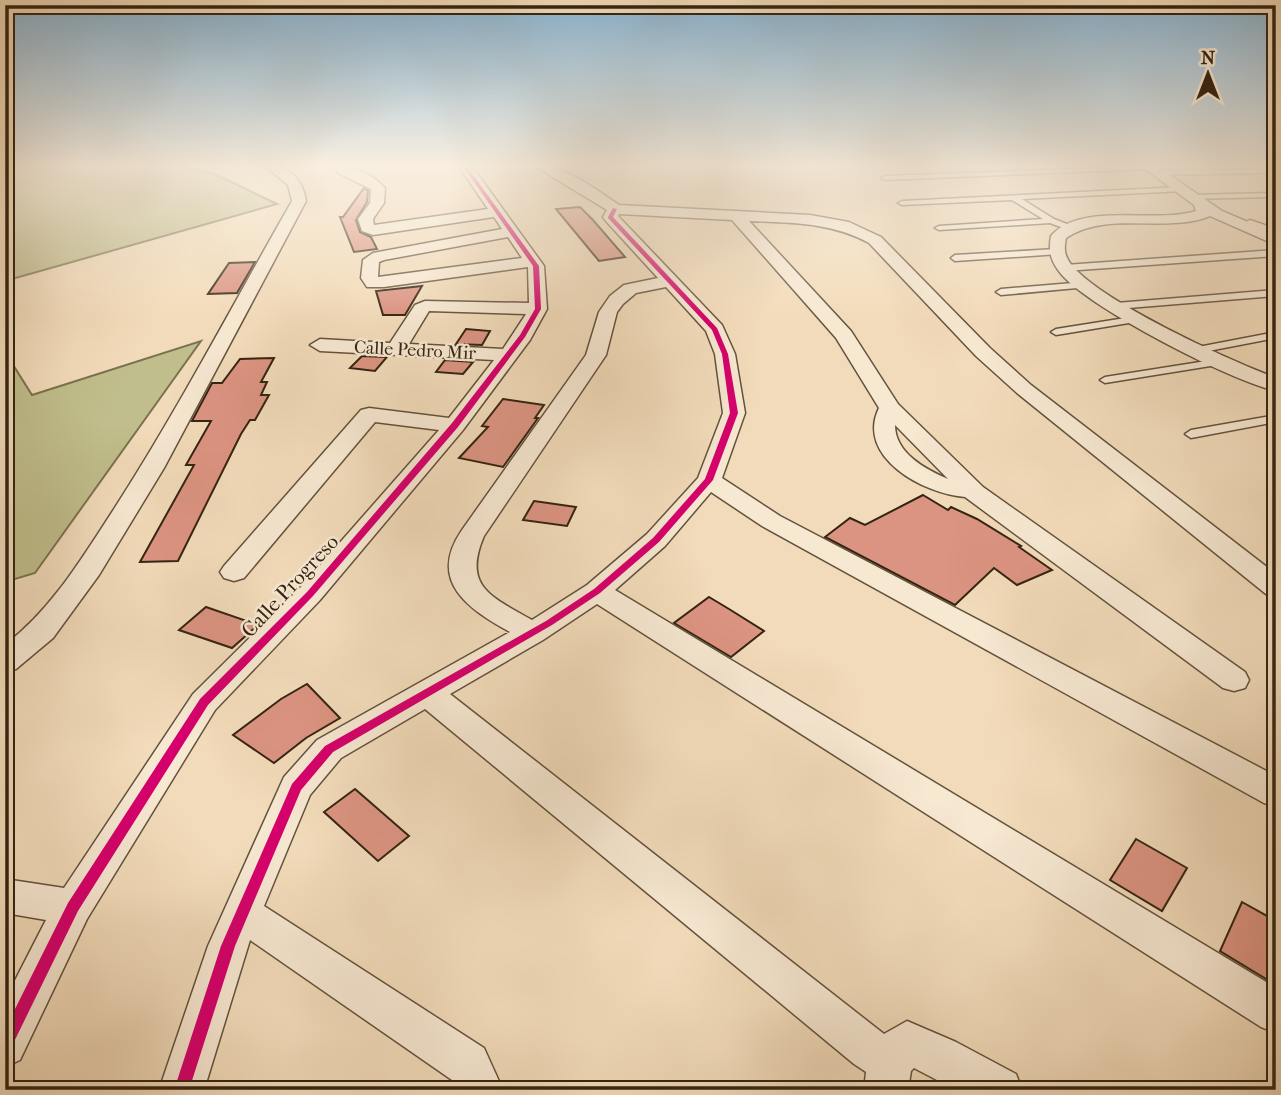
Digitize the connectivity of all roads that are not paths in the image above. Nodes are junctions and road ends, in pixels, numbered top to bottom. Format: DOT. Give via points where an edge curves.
graph roads {
  1 [pos="291,216"];
  2 [pos="367,216"];
  3 [pos="500,216"];
  4 [pos="611,216"];
  5 [pos="736,216"];
  6 [pos="737,216"];
  7 [pos="1043,216"];
  8 [pos="1196,216"];
  9 [pos="1223,216"];
  10 [pos="1051,221"];
  11 [pos="504,222"];
  12 [pos="1250,222"];
  13 [pos="939,228"];
  14 [pos="1069,228"];
  15 [pos="1276,241"];
  16 [pos="956,258"];
  17 [pos="1060,260"];
  18 [pos="532,261"];
  19 [pos="670,281"];
  20 [pos="1085,285"];
  21 [pos="1001,292"];
  22 [pos="1276,292"];
  23 [pos="1116,306"];
  24 [pos="538,309"];
  25 [pos="1138,319"];
  26 [pos="1056,332"];
  27 [pos="1276,335"];
  28 [pos="320,345"];
  29 [pos="396,349"];
  30 [pos="1198,350"];
  31 [pos="509,355"];
  32 [pos="1219,362"];
  33 [pos="1105,380"];
  34 [pos="1276,385"];
  35 [pos="1276,418"];
  36 [pos="455,425"];
  37 [pos="1191,434"];
  38 [pos="709,480"];
  39 [pos="234,572"];
  40 [pos="1276,588"];
  41 [pos="597,591"];
  42 [pos="533,633"];
  43 [pos="5,661"];
  44 [pos="1234,680"];
  45 [pos="426,692"];
  46 [pos="1276,793"];
  47 [pos="5,896"];
  48 [pos="73,907"];
  49 [pos="241,915"];
  50 [pos="1276,1012"];
  51 [pos="5,1045"];
  52 [pos="888,1075"];
  53 [pos="181,1090"];
  54 [pos="481,1090"];
  55 [pos="1000,1090"];
  1 -- 43 [label="street" via="152,468 91,565 43,631"];
  2 -- 11 [label="street" via="367,228 373,230"];
  3 -- 11 [label="street"];
  4 -- 19 [label="street"];
  5 -- 44 [label="street" via="844,335 890,408 972,490"];
  6 -- 40 [label="street" via="838,223 875,240 1024,389"];
  7 -- 10 [label="lane"];
  8 -- 14 [label="street" via="1114,220"];
  9 -- 15 [label="street"];
  10 -- 13 [label="lane"];
  10 -- 14 [label="lane"];
  11 -- 18 [label="street"];
  11 -- 18 [label="street" via="371,260 369,278 373,283 384,282"];
  12 -- 15 [label="lane"];
  14 -- 17 [label="street" via="1055,242"];
  15 -- 17 [label="lane"];
  16 -- 17 [label="lane"];
  17 -- 20 [label="street"];
  18 -- 24 [label="street"];
  19 -- 38 [label="street" via="715,329 725,354 734,413"];
  19 -- 42 [label="street" via="630,289 616,300 596,355 471,537 461,559 463,579 478,599"];
  20 -- 21 [label="lane"];
  20 -- 23 [label="street"];
  22 -- 23 [label="lane"];
  23 -- 25 [label="street"];
  24 -- 29 [label="street" via="425,306"];
  24 -- 31 [label="street, Calle Progreso"];
  25 -- 26 [label="lane"];
  25 -- 30 [label="street"];
  27 -- 30 [label="lane"];
  28 -- 29 [label="street, Calle Pedro Mir"];
  29 -- 31 [label="street, Calle Pedro Mir"];
  30 -- 32 [label="street"];
  31 -- 36 [label="street, Calle Progreso"];
  32 -- 33 [label="lane"];
  32 -- 34 [label="street"];
  35 -- 37 [label="lane"];
  36 -- 39 [label="street" via="369,415"];
  36 -- 48 [label="street, Calle Progreso" via="310,594 204,702"];
  38 -- 41 [label="street" via="656,540"];
  38 -- 46 [label="street" via="771,521"];
  41 -- 42 [label="street"];
  41 -- 50 [label="street"];
  42 -- 45 [label="street"];
  45 -- 49 [label="street" via="329,749 296,787"];
  45 -- 52 [label="street" via="858,1040"];
  47 -- 48 [label="street"];
  48 -- 51 [label="street, Calle Progreso"];
  49 -- 53 [label="street"];
  49 -- 54 [label="street" via="468,1064"];
  52 -- 55 [label="street" via="908,1044"];
}
